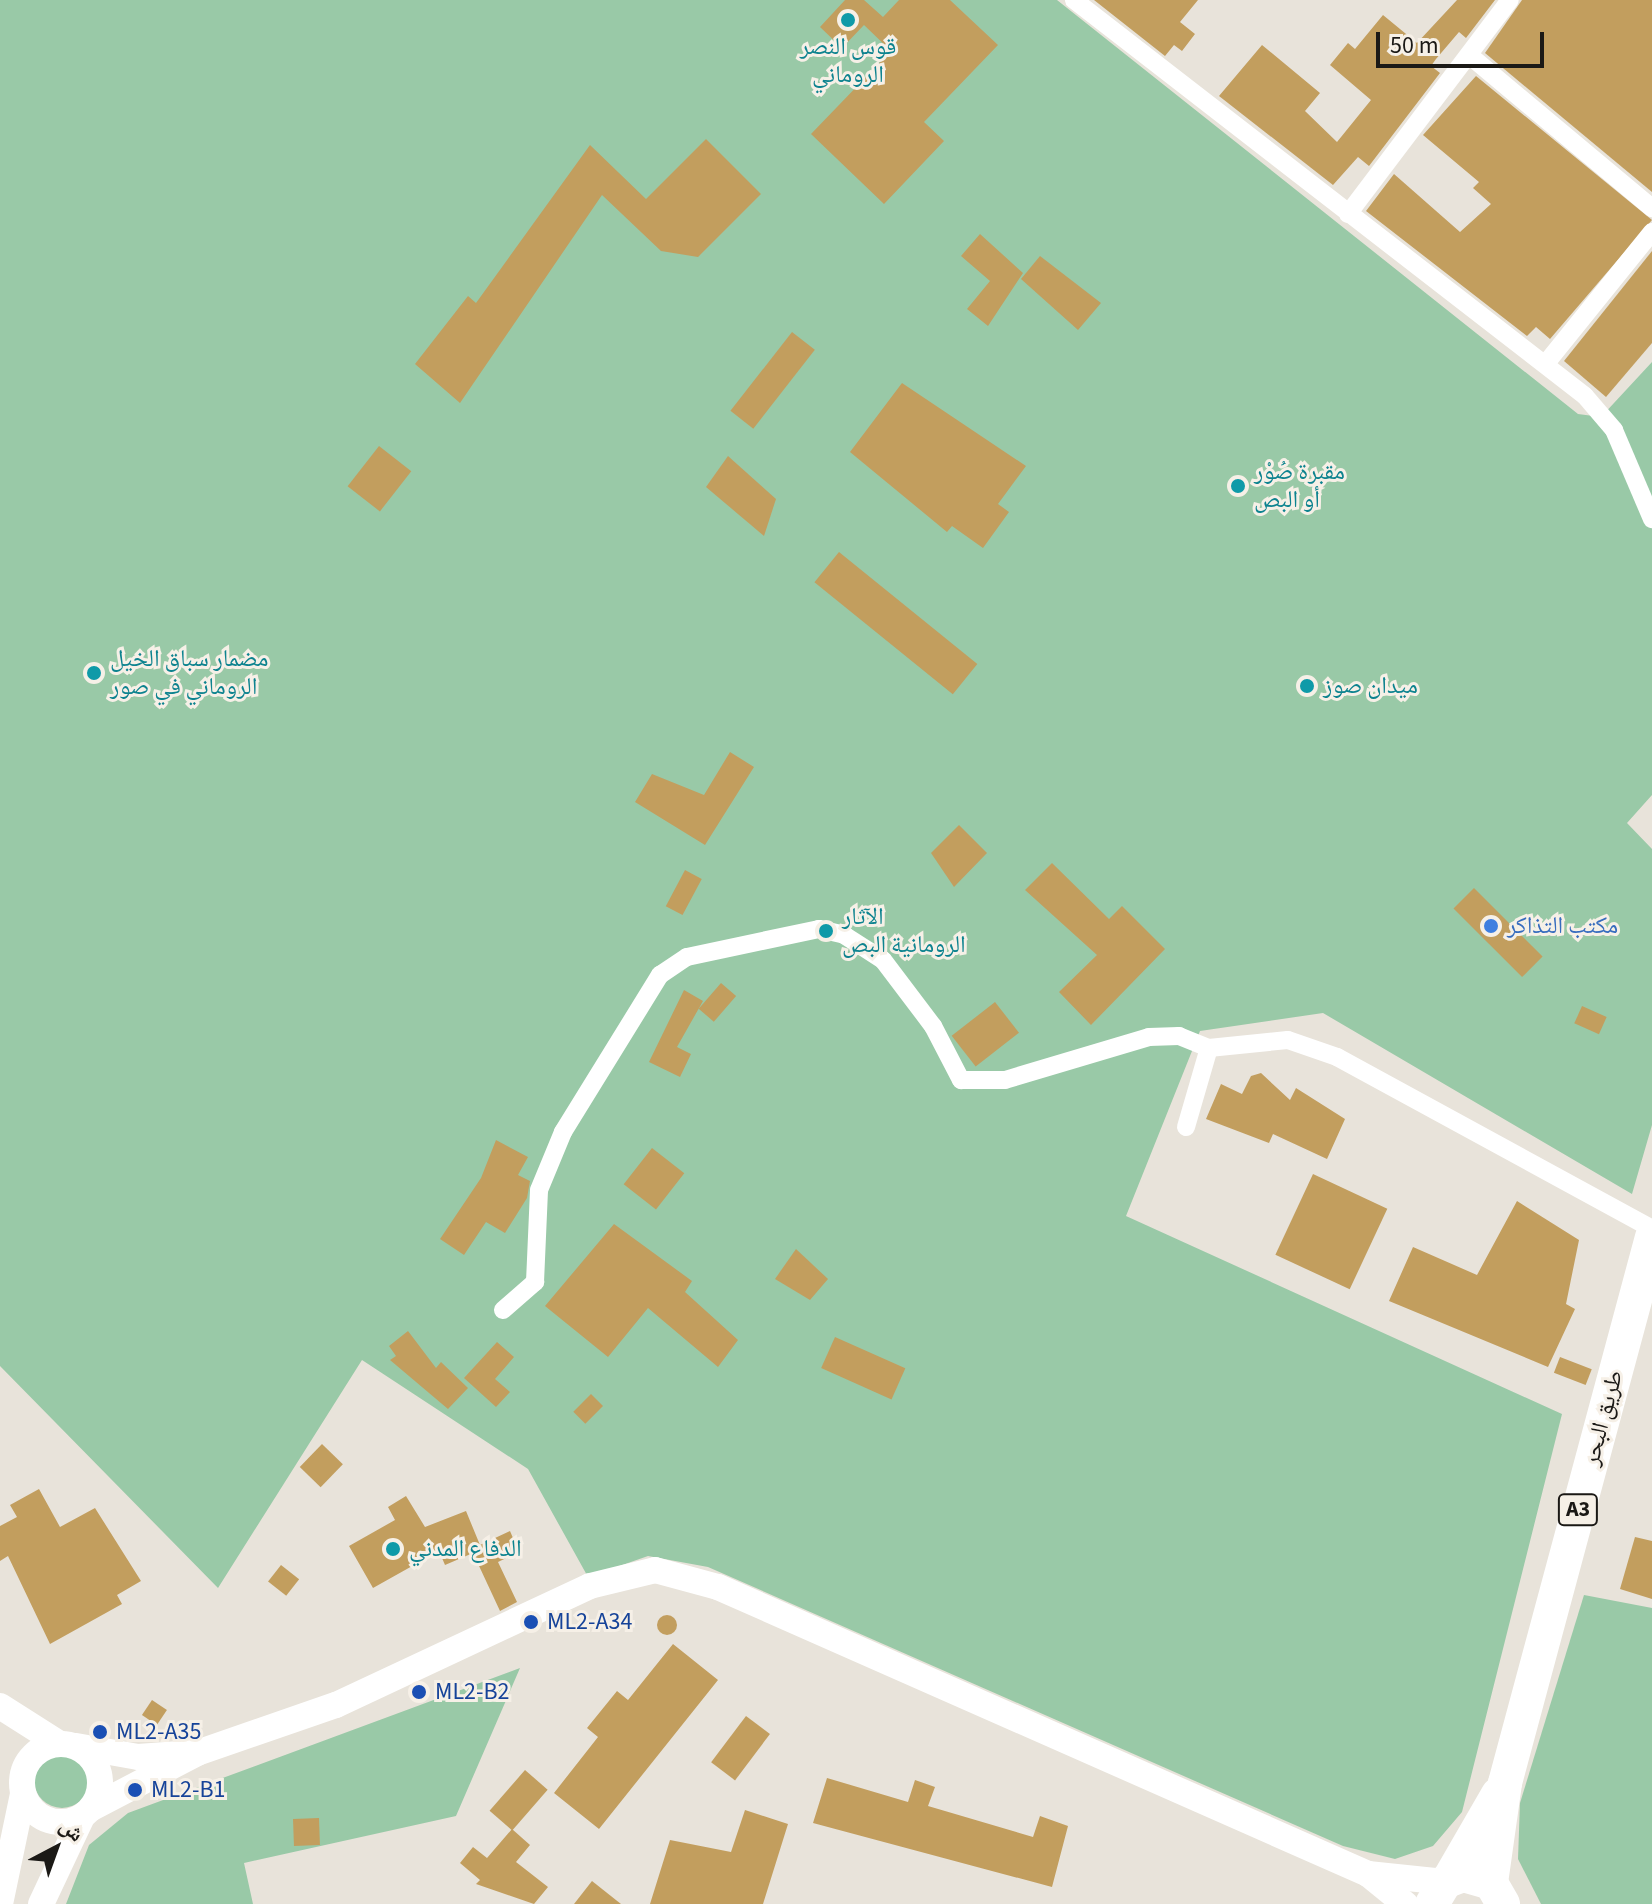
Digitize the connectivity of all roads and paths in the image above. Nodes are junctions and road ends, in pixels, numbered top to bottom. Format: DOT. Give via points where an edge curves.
graph roads {
  1 [pos="1074,0"];
  2 [pos="1510,0"];
  3 [pos="1469,55"];
  4 [pos="1652,208"];
  5 [pos="1348,214"];
  6 [pos="1652,232"];
  7 [pos="1547,362"];
  8 [pos="1652,519"];
  9 [pos="1209,1048"];
  10 [pos="1186,1127"];
  11 [pos="1652,1229"];
  12 [pos="1652,1237"];
  13 [pos="503,1310"];
  14 [pos="0,1706"];
  15 [pos="67,1744"];
  16 [pos="197,1753"];
  17 [pos="1505,1783"];
  18 [pos="15,1787"];
  19 [pos="87,1813"];
  20 [pos="1368,1874"];
  21 [pos="1442,1889"];
  22 [pos="1497,1893"];
  23 [pos="0,1904"];
  24 [pos="41,1904"];
  25 [pos="1405,1904"];
  1 -- 5 [label="street"];
  2 -- 3 [label="street"];
  3 -- 4 [label="street"];
  3 -- 5 [label="street"];
  5 -- 7 [label="street"];
  6 -- 7 [label="street"];
  7 -- 8 [label="street" via="1606,418"];
  9 -- 10 [label="street"];
  9 -- 11 [label="street" via="1288,1040 1337,1057"];
  9 -- 13 [label="street" via="1179,1036 1149,1037 1005,1080 961,1080 899,979 844,935 819,929 687,957 660,975 563,1132 539,1190 535,1282"];
  12 -- 17 [label="highway, طريق البحر / A3"];
  14 -- 15 [label="main road"];
  15 -- 16 [label="main road" via="138,1757"];
  15 -- 18 [label="main road" via="34,1754"];
  15 -- 19 [label="main road" via="100,1773"];
  16 -- 19 [label="main road"];
  16 -- 20 [label="main road" via="336,1705 590,1586 655,1570 718,1587"];
  17 -- 21 [label="highway, طريق البحر / A3"];
  17 -- 22 [label="highway, طريق البحر / A3"];
  18 -- 19 [label="main road" via="54,1822"];
  18 -- 23 [label="main road"];
  19 -- 24 [label="main road"];
  20 -- 21 [label="main road"];
  20 -- 25 [label="main road"];
  21 -- 22 [label="highway" via="1463,1875"];
}
